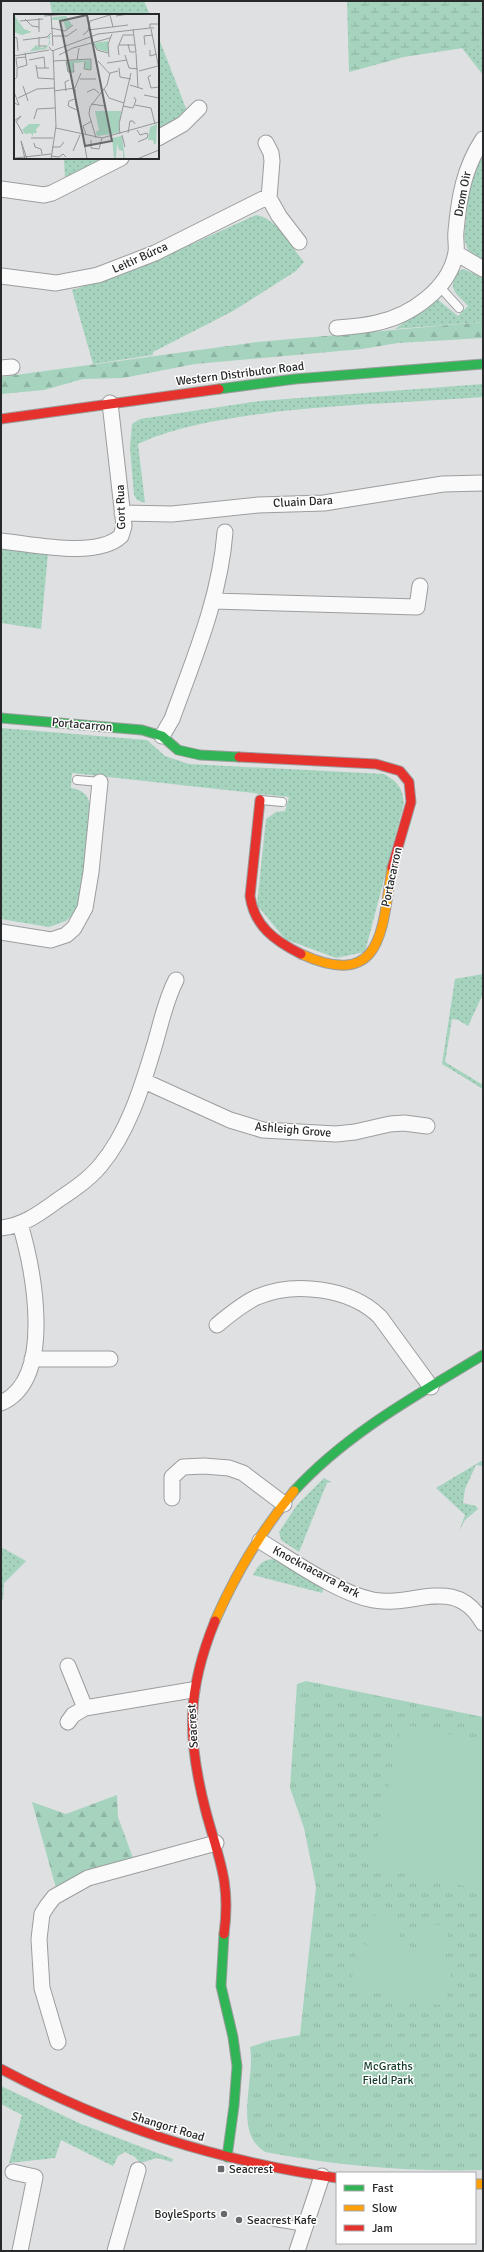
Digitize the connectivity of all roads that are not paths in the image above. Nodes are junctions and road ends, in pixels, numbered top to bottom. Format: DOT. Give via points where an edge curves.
graph roads {
  1 [pos="199,108"];
  2 [pos="159,137"];
  3 [pos="483,139"];
  4 [pos="266,142"];
  5 [pos="119,159"];
  6 [pos="1,189"];
  7 [pos="270,196"];
  8 [pos="299,242"];
  9 [pos="456,253"];
  10 [pos="483,269"];
  11 [pos="1,276"];
  12 [pos="439,286"];
  13 [pos="459,308"];
  14 [pos="337,328"];
  15 [pos="483,364"];
  16 [pos="110,403"];
  17 [pos="1,419"];
  18 [pos="483,483"];
  19 [pos="122,513"];
  20 [pos="225,532"];
  21 [pos="1,541"];
  22 [pos="420,586"];
  23 [pos="214,601"];
  24 [pos="1,718"];
  25 [pos="162,736"];
  26 [pos="77,780"];
  27 [pos="100,782"];
  28 [pos="260,800"];
  29 [pos="282,802"];
  30 [pos="1,932"];
  31 [pos="176,980"];
  32 [pos="144,1081"];
  33 [pos="427,1126"];
  34 [pos="20,1224"];
  35 [pos="1,1228"];
  36 [pos="217,1325"];
  37 [pos="483,1355"];
  38 [pos="110,1358"];
  39 [pos="32,1359"];
  40 [pos="431,1387"];
  41 [pos="1,1403"];
  42 [pos="172,1498"];
  43 [pos="284,1504"];
  44 [pos="260,1541"];
  45 [pos="483,1623"];
  46 [pos="68,1666"];
  47 [pos="192,1690"];
  48 [pos="85,1708"];
  49 [pos="68,1722"];
  50 [pos="216,1843"];
  51 [pos="58,2042"];
  52 [pos="1,2069"];
  53 [pos="227,2157"];
  54 [pos="138,2170"];
  55 [pos="13,2172"];
  56 [pos="322,2176"];
  57 [pos="336,2178"];
  58 [pos="275,2222"];
  59 [pos="305,2227"];
  60 [pos="20,2251"];
  61 [pos="115,2251"];
  62 [pos="297,2251"];
  1 -- 2 [label="street" via="183,124"];
  3 -- 9 [label="street, Drom Oir" via="469,163 461,189"];
  4 -- 7 [label="street" via="272,161"];
  5 -- 6 [label="street" via="52,193 44,195"];
  7 -- 8 [label="street" via="279,216"];
  7 -- 11 [label="street, Leitir Búrca" via="155,252 98,275 56,283"];
  9 -- 10 [label="street"];
  9 -- 12 [label="street, Drom Oir" via="445,280"];
  12 -- 13 [label="lane"];
  12 -- 14 [label="street, Drom Oir" via="400,316 376,323"];
  15 -- 16 [label="street, Western Distributor Road" via="295,379"];
  16 -- 17 [label="street, Western Distributor Road"];
  16 -- 19 [label="street, Gort Rua"];
  18 -- 19 [label="street, Cluain Dara" via="443,484 324,503 258,505 172,514"];
  19 -- 21 [label="street, Gort Rua" via="124,532 104,546 69,548"];
  20 -- 23 [label="street" via="221,570"];
  22 -- 23 [label="street" via="417,606"];
  23 -- 25 [label="street" via="172,719"];
  24 -- 25 [label="street, Portacarron" via="142,730"];
  25 -- 28 [label="street, Portacarron" via="178,750 200,755 376,764 398,770 406,778 410,787 410,804 392,866 382,931 373,953 365,960 349,966 313,959 279,942 260,924 251,907 250,896"];
  26 -- 27 [label="lane"];
  27 -- 30 [label="street" via="85,908 74,928 66,935 51,940"];
  28 -- 29 [label="lane, Portacarron"];
  31 -- 32 [label="street" via="167,997"];
  32 -- 33 [label="street, Ashleigh Grove" via="230,1120 263,1130 336,1134 390,1124"];
  32 -- 34 [label="street" via="120,1136 100,1166 72,1191"];
  34 -- 35 [label="street"];
  34 -- 39 [label="street" via="32,1269 36,1304 36,1333"];
  36 -- 40 [label="street" via="247,1303 278,1291 308,1290 354,1298 372,1308 380,1317"];
  37 -- 40 [label="street, Knocknacarra Park"];
  38 -- 39 [label="street"];
  39 -- 41 [label="street" via="18,1391"];
  40 -- 43 [label="street, Knocknacarra Park" via="350,1440 306,1478"];
  42 -- 43 [label="street" via="172,1477 183,1467 204,1466 229,1468 243,1473"];
  43 -- 44 [label="street, Knocknacarra Park"];
  44 -- 45 [label="street, Knocknacarra Park" via="354,1594 374,1600 438,1594 450,1596 468,1605"];
  44 -- 47 [label="street, Knocknacarra Park" via="230,1588 211,1628"];
  46 -- 48 [label="street"];
  47 -- 48 [label="street, Seacrest"];
  47 -- 50 [label="street, Seacrest" via="191,1728 194,1753"];
  48 -- 49 [label="street, Seacrest" via="73,1715"];
  50 -- 51 [label="street" via="88,1878 54,1897 40,1923 42,1983"];
  50 -- 53 [label="street, Seacrest" via="222,1859 228,1892 221,1985 234,2039 237,2065"];
  52 -- 53 [label="street, Shangort Road" via="124,2126"];
  53 -- 56 [label="street, Shangort Road"];
  54 -- 61 [label="street"];
  55 -- 60 [label="street" via="35,2177"];
  56 -- 57 [label="street, Shangort Road"];
  56 -- 59 [label="street"];
  58 -- 59 [label="lane"];
  59 -- 62 [label="street"];
}
